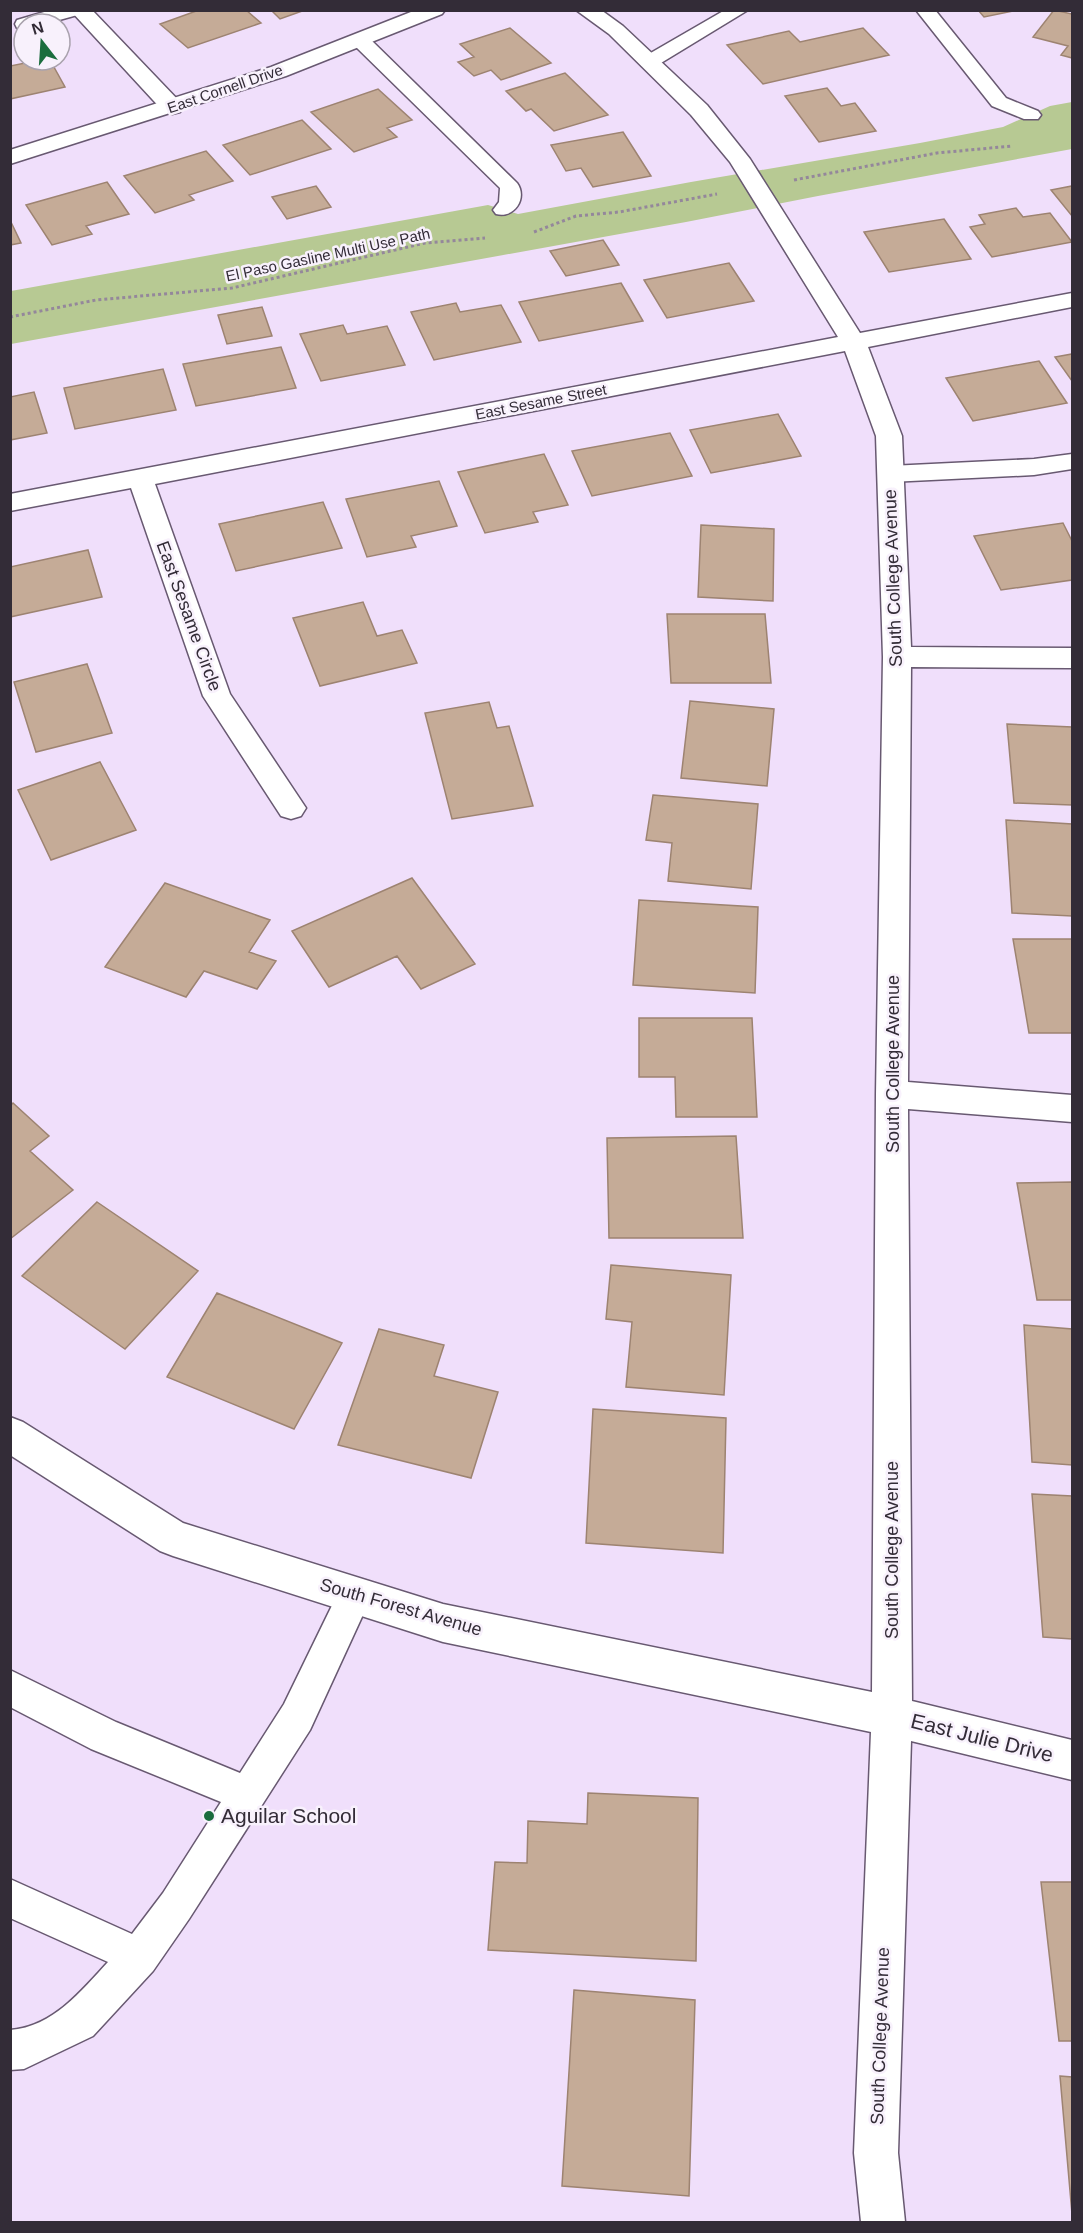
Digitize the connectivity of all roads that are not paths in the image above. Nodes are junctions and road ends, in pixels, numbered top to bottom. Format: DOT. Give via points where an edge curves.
graph roads {
  1 [pos="80,10"];
  2 [pos="435,10"];
  3 [pos="585,10"];
  4 [pos="739,10"];
  5 [pos="925,10"];
  6 [pos="363,43"];
  7 [pos="649,62"];
  8 [pos="172,107"];
  9 [pos="1031,115"];
  10 [pos="10,157"];
  11 [pos="503,210"];
  12 [pos="1072,300"];
  13 [pos="854,343"];
  14 [pos="1072,462"];
  15 [pos="890,474"];
  16 [pos="140,477"];
  17 [pos="10,503"];
  18 [pos="897,657"];
  19 [pos="1072,658"];
  20 [pos="291,808"];
  21 [pos="892,1094"];
  22 [pos="1072,1108"];
  23 [pos="10,1434"];
  24 [pos="355,1595"];
  25 [pos="10,1688"];
  26 [pos="892,1716"];
  27 [pos="1072,1760"];
  28 [pos="247,1794"];
  29 [pos="10,1898"];
  30 [pos="139,1957"];
  31 [pos="10,2049"];
  32 [pos="883,2223"];
  1 -- 8 [label="street"];
  2 -- 6 [label="street, East Cornell Drive"];
  3 -- 7 [label="street, South College Avenue" via="616,30"];
  4 -- 7 [label="lane"];
  5 -- 9 [label="lane" via="999,102"];
  6 -- 8 [label="street, East Cornell Drive"];
  6 -- 11 [label="lane" via="510,187 509,203"];
  7 -- 13 [label="street, South College Avenue" via="699,110 738,159"];
  8 -- 10 [label="street, East Cornell Drive"];
  12 -- 13 [label="street, East Sesame Street"];
  13 -- 15 [label="street, South College Avenue" via="889,436"];
  13 -- 16 [label="street, East Sesame Street"];
  14 -- 15 [label="lane"];
  15 -- 18 [label="street, South College Avenue"];
  16 -- 17 [label="street, East Sesame Street"];
  16 -- 20 [label="street, East Sesame Circle" via="217,696"];
  18 -- 19 [label="street"];
  18 -- 21 [label="street, South College Avenue"];
  21 -- 22 [label="street"];
  21 -- 26 [label="street, South College Avenue"];
  23 -- 24 [label="street, South Forest Avenue" via="173,1538"];
  24 -- 26 [label="street, South Forest Avenue" via="443,1623"];
  24 -- 28 [label="lane" via="297,1717"];
  25 -- 28 [label="lane" via="104,1736"];
  26 -- 27 [label="street, East Julie Drive"];
  26 -- 32 [label="street, South College Avenue" via="876,2152"];
  28 -- 30 [label="lane"];
  29 -- 30 [label="lane"];
  30 -- 31 [label="lane" via="80,2022 24,2049"];
}
